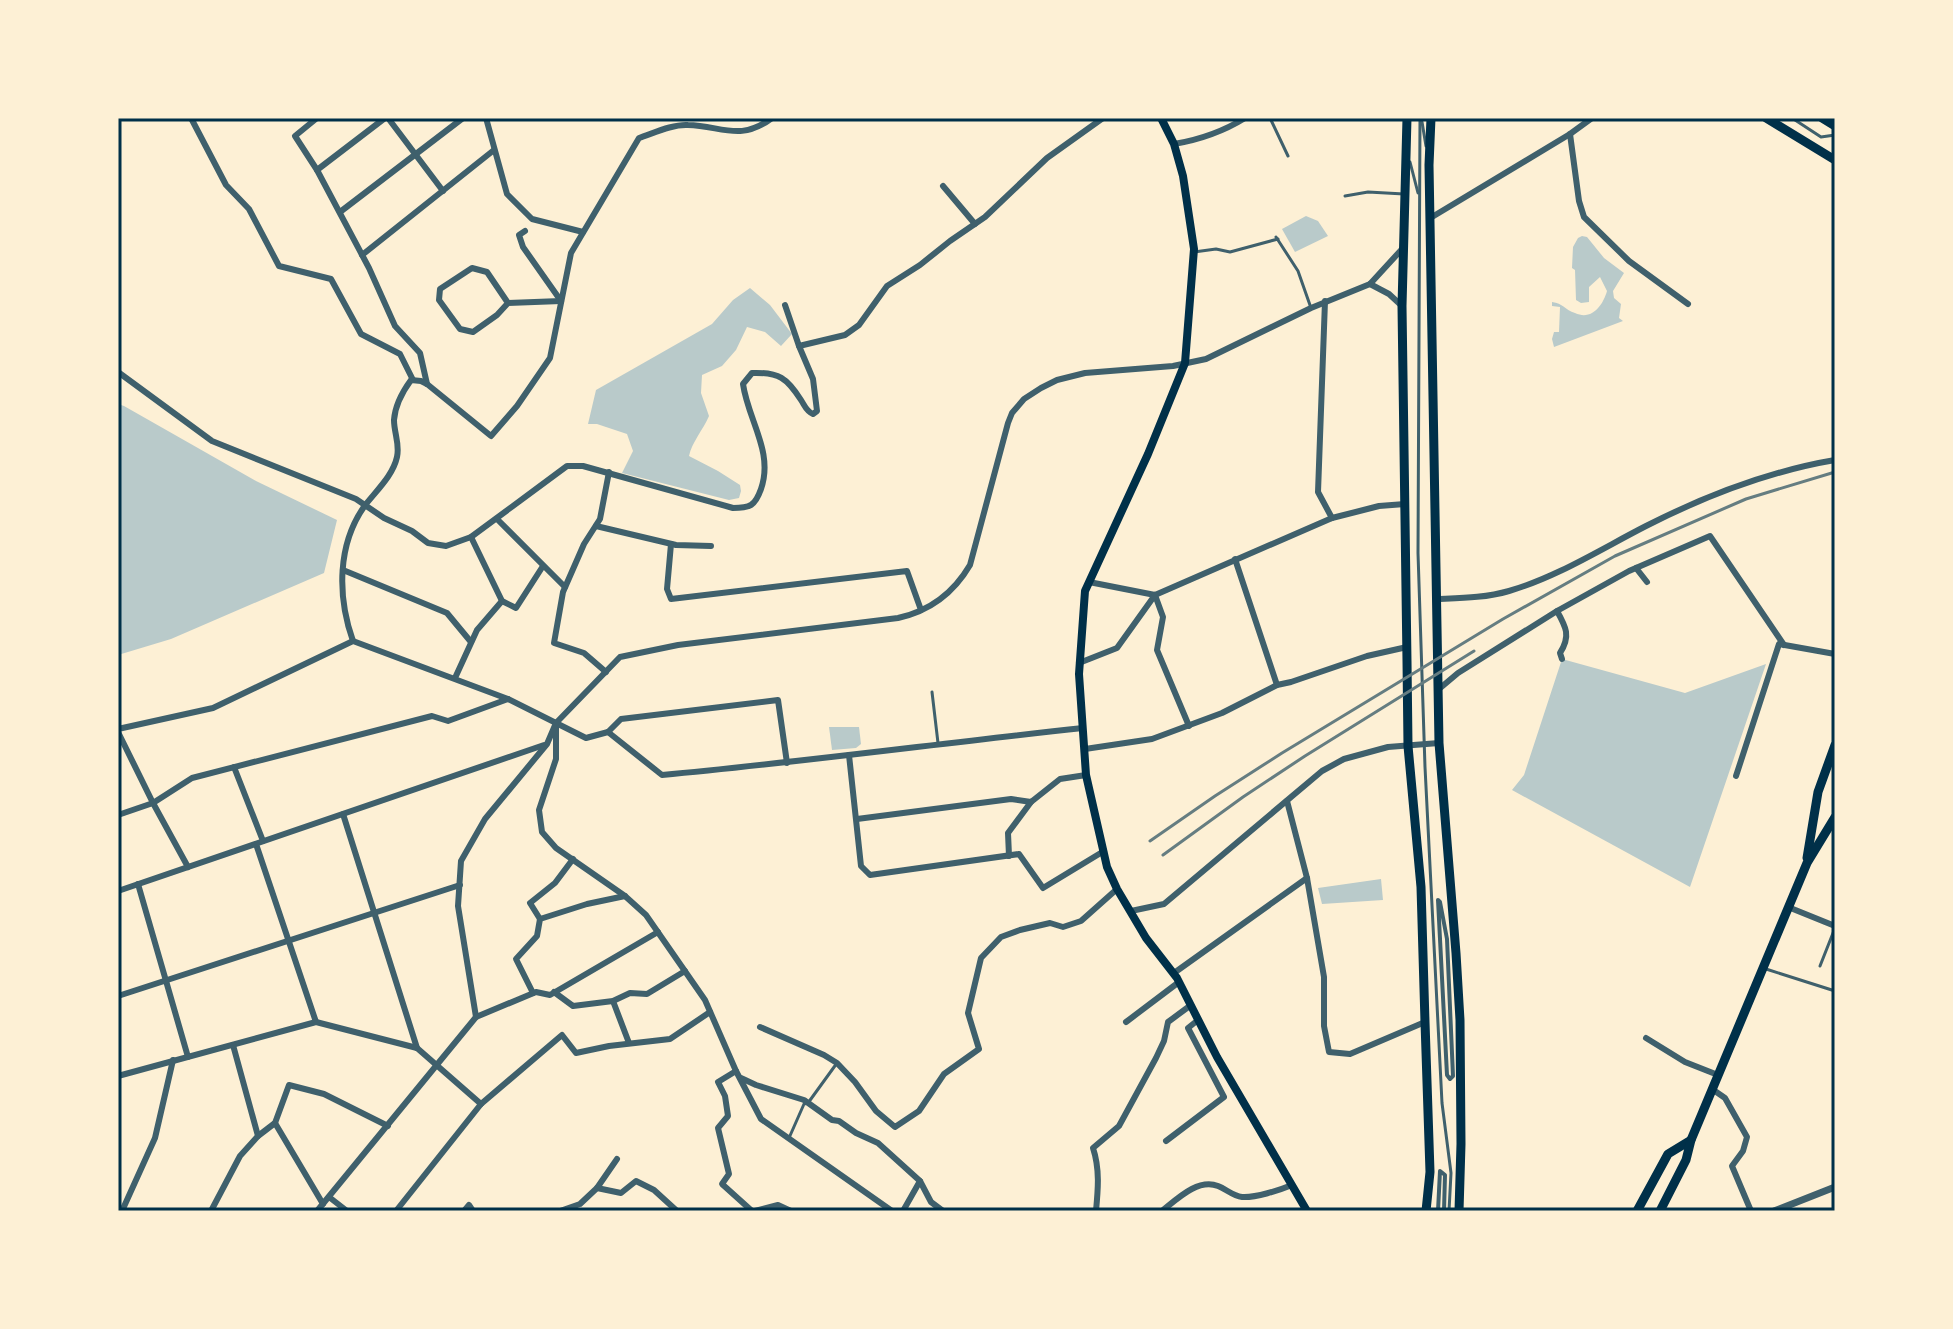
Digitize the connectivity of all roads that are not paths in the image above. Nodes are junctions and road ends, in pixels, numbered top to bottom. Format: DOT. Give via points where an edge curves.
graph roads {
  1 [pos="191,118"];
  2 [pos="317,118"];
  3 [pos="386,118"];
  4 [pos="463,118"];
  5 [pos="486,118"];
  6 [pos="772,118"];
  7 [pos="1103,118"];
  8 [pos="1161,118"];
  9 [pos="1245,118"];
  10 [pos="1270,118"];
  11 [pos="1407,118"];
  12 [pos="1421,118"];
  13 [pos="1431,118"];
  14 [pos="1592,118"];
  15 [pos="1766,118"];
  16 [pos="1792,118"];
  17 [pos="1822,118"];
  18 [pos="1835,126"];
  19 [pos="1570,134"];
  20 [pos="1835,135"];
  21 [pos="1174,144"];
  22 [pos="1406,147"];
  23 [pos="494,150"];
  24 [pos="415,154"];
  25 [pos="1288,156"];
  26 [pos="1835,159"];
  27 [pos="1429,165"];
  28 [pos="317,170"];
  29 [pos="943,186"];
  30 [pos="443,191"];
  31 [pos="1405,194"];
  32 [pos="1345,196"];
  33 [pos="1419,199"];
  34 [pos="340,212"];
  35 [pos="1432,217"];
  36 [pos="975,224"];
  37 [pos="525,231"];
  38 [pos="583,232"];
  39 [pos="1404,247"];
  40 [pos="1194,252"];
  41 [pos="362,255"];
  42 [pos="1370,284"];
  43 [pos="561,301"];
  44 [pos="1325,301"];
  45 [pos="508,303"];
  46 [pos="1688,304"];
  47 [pos="785,305"];
  48 [pos="1402,306"];
  49 [pos="1311,308"];
  50 [pos="799,346"];
  51 [pos="1185,363"];
  52 [pos="118,372"];
  53 [pos="412,380"];
  54 [pos="427,384"];
  55 [pos="1835,460"];
  56 [pos="609,472"];
  57 [pos="1405,504"];
  58 [pos="364,506"];
  59 [pos="1332,518"];
  60 [pos="497,519"];
  61 [pos="596,526"];
  62 [pos="471,537"];
  63 [pos="671,544"];
  64 [pos="711,546"];
  65 [pos="1235,559"];
  66 [pos="543,566"];
  67 [pos="1636,568"];
  68 [pos="343,570"];
  69 [pos="1089,582"];
  70 [pos="1647,582"];
  71 [pos="565,587"];
  72 [pos="1155,595"];
  73 [pos="1436,599"];
  74 [pos="502,601"];
  75 [pos="921,610"];
  76 [pos="1557,611"];
  77 [pos="353,641"];
  78 [pos="471,642"];
  79 [pos="1784,645"];
  80 [pos="1407,647"];
  81 [pos="1835,654"];
  82 [pos="1562,659"];
  83 [pos="1079,663"];
  84 [pos="606,672"];
  85 [pos="455,678"];
  86 [pos="1439,684"];
  87 [pos="1277,685"];
  88 [pos="932,692"];
  89 [pos="508,699"];
  90 [pos="556,723"];
  91 [pos="1189,726"];
  92 [pos="1083,728"];
  93 [pos="118,731"];
  94 [pos="608,732"];
  95 [pos="938,743"];
  96 [pos="1439,743"];
  97 [pos="547,744"];
  98 [pos="1424,744"];
  99 [pos="1835,745"];
  100 [pos="1408,746"];
  101 [pos="1085,749"];
  102 [pos="849,755"];
  103 [pos="787,763"];
  104 [pos="234,767"];
  105 [pos="1086,775"];
  106 [pos="1736,776"];
  107 [pos="1287,801"];
  108 [pos="1031,802"];
  109 [pos="153,803"];
  110 [pos="343,814"];
  111 [pos="118,815"];
  112 [pos="1835,817"];
  113 [pos="857,819"];
  114 [pos="260,842"];
  115 [pos="1104,851"];
  116 [pos="1009,856"];
  117 [pos="573,859"];
  118 [pos="1807,863"];
  119 [pos="188,867"];
  120 [pos="1307,878"];
  121 [pos="138,884"];
  122 [pos="460,885"];
  123 [pos="1117,889"];
  124 [pos="118,891"];
  125 [pos="625,896"];
  126 [pos="1437,901"];
  127 [pos="1788,907"];
  128 [pos="1131,911"];
  129 [pos="375,913"];
  130 [pos="540,919"];
  131 [pos="1835,927"];
  132 [pos="658,932"];
  133 [pos="289,941"];
  134 [pos="1820,966"];
  135 [pos="1763,968"];
  136 [pos="685,971"];
  137 [pos="1177,978"];
  138 [pos="166,981"];
  139 [pos="1835,991"];
  140 [pos="554,992"];
  141 [pos="533,993"];
  142 [pos="118,996"];
  143 [pos="613,1001"];
  144 [pos="1191,1005"];
  145 [pos="710,1012"];
  146 [pos="476,1017"];
  147 [pos="1198,1020"];
  148 [pos="316,1022"];
  149 [pos="1126,1022"];
  150 [pos="1425,1022"];
  151 [pos="760,1027"];
  152 [pos="1646,1038"];
  153 [pos="629,1043"];
  154 [pos="233,1045"];
  155 [pos="417,1048"];
  156 [pos="188,1057"];
  157 [pos="173,1060"];
  158 [pos="837,1063"];
  159 [pos="437,1066"];
  160 [pos="738,1074"];
  161 [pos="1718,1075"];
  162 [pos="118,1076"];
  163 [pos="1712,1089"];
  164 [pos="808,1103"];
  165 [pos="481,1104"];
  166 [pos="275,1123"];
  167 [pos="388,1126"];
  168 [pos="258,1136"];
  169 [pos="789,1138"];
  170 [pos="1691,1140"];
  171 [pos="1166,1141"];
  172 [pos="617,1159"];
  173 [pos="920,1181"];
  174 [pos="1292,1185"];
  175 [pos="1835,1187"];
  176 [pos="597,1188"];
  177 [pos="329,1197"];
  178 [pos="323,1204"];
  179 [pos="1461,1209"];
  180 [pos="1661,1210"];
  181 [pos="122,1211"];
  182 [pos="211,1211"];
  183 [pos="317,1211"];
  184 [pos="347,1211"];
  185 [pos="396,1211"];
  186 [pos="464,1211"];
  187 [pos="473,1211"];
  188 [pos="560,1211"];
  189 [pos="677,1211"];
  190 [pos="754,1211"];
  191 [pos="791,1211"];
  192 [pos="892,1211"];
  193 [pos="903,1211"];
  194 [pos="943,1211"];
  195 [pos="1096,1211"];
  196 [pos="1162,1211"];
  197 [pos="1307,1211"];
  198 [pos="1426,1211"];
  199 [pos="1438,1211"];
  200 [pos="1446,1211"];
  201 [pos="1637,1211"];
  202 [pos="1751,1211"];
  203 [pos="1774,1211"];
  1 -- 53 [label="street" via="226,185 249,209 279,266 331,279 361,334 400,354"];
  2 -- 28 [label="street" via="295,136"];
  3 -- 24 [label="street"];
  3 -- 28 [label="street"];
  4 -- 24 [label="street"];
  5 -- 23 [label="street"];
  6 -- 38 [label="street" via="740,133 685,124 639,138"];
  7 -- 36 [label="street" via="1047,158"];
  8 -- 21 [label="main road"];
  9 -- 21 [label="street"];
  10 -- 25 [label="lane"];
  11 -- 22 [label="main road"];
  12 -- 27 [label="lane"];
  12 -- 33 [label="lane"];
  13 -- 27 [label="main road"];
  14 -- 19 [label="street"];
  15 -- 26 [label="main road"];
  16 -- 20 [label="lane" via="1821,137"];
  17 -- 18 [label="main road"];
  19 -- 35 [label="street"];
  19 -- 46 [label="street" via="1584,217 1629,261"];
  21 -- 40 [label="main road"];
  22 -- 31 [label="main road"];
  22 -- 33 [label="lane"];
  23 -- 30 [label="street"];
  23 -- 38 [label="street" via="507,194 532,219"];
  24 -- 30 [label="street"];
  24 -- 34 [label="street"];
  27 -- 35 [label="main road"];
  28 -- 34 [label="street"];
  29 -- 36 [label="street"];
  30 -- 41 [label="street"];
  31 -- 32 [label="lane"];
  31 -- 39 [label="main road"];
  33 -- 98 [label="lane" via="1418,553"];
  34 -- 41 [label="street"];
  35 -- 73 [label="main road"];
  36 -- 50 [label="street" via="887,286 859,325 845,335"];
  37 -- 43 [label="street" via="519,235 523,247"];
  38 -- 43 [label="street" via="571,253"];
  39 -- 42 [label="street"];
  39 -- 48 [label="main road"];
  40 -- 49 [label="lane" via="1230,252 1277,238 1298,271"];
  40 -- 51 [label="main road"];
  41 -- 54 [label="street" via="395,326 420,353"];
  42 -- 44 [label="street"];
  42 -- 48 [label="street"];
  43 -- 45 [label="street"];
  43 -- 54 [label="street" via="550,358 491,436"];
  44 -- 49 [label="street"];
  44 -- 59 [label="street" via="1318,492"];
  45 -- 45 [label="street" via="487,272 472,268 440,289 439,300 460,329 473,332"];
  47 -- 50 [label="street"];
  48 -- 57 [label="main road"];
  49 -- 51 [label="street" via="1206,359"];
  50 -- 56 [label="street" via="813,379 813,414 782,377 752,373 743,384 764,452 765,476 757,500 746,508"];
  51 -- 69 [label="main road"];
  51 -- 75 [label="street" via="1072,375 1024,399 1008,423 970,565 950,592"];
  52 -- 58 [label="street" via="212,441"];
  53 -- 54 [label="street"];
  53 -- 58 [label="street" via="394,419 397,460"];
  55 -- 73 [label="street" via="1798,466 1698,502 1585,560 1512,590"];
  56 -- 60 [label="street" via="567,466"];
  56 -- 61 [label="street"];
  57 -- 59 [label="street"];
  57 -- 80 [label="main road"];
  58 -- 62 [label="street" via="428,543 446,546"];
  58 -- 68 [label="street" via="345,545"];
  59 -- 65 [label="street"];
  60 -- 62 [label="street"];
  60 -- 66 [label="street"];
  61 -- 63 [label="street"];
  61 -- 71 [label="street"];
  62 -- 74 [label="street"];
  63 -- 64 [label="street"];
  63 -- 75 [label="street" via="671,599 907,571"];
  65 -- 72 [label="street"];
  65 -- 87 [label="street"];
  66 -- 71 [label="street"];
  66 -- 74 [label="street" via="516,608"];
  67 -- 70 [label="street"];
  67 -- 76 [label="street"];
  67 -- 79 [label="street" via="1710,536"];
  68 -- 77 [label="street"];
  68 -- 78 [label="street" via="447,613"];
  69 -- 72 [label="street"];
  69 -- 83 [label="main road"];
  71 -- 84 [label="street" via="554,643 584,653"];
  72 -- 83 [label="street" via="1117,648"];
  72 -- 91 [label="street" via="1163,617 1157,650"];
  73 -- 86 [label="main road"];
  74 -- 78 [label="street"];
  75 -- 84 [label="street" via="898,618 664,648 620,657"];
  76 -- 82 [label="street" via="1567,628"];
  76 -- 86 [label="street"];
  77 -- 85 [label="street"];
  77 -- 93 [label="street" via="213,708"];
  78 -- 85 [label="street"];
  79 -- 81 [label="street"];
  79 -- 106 [label="street" via="1779,644"];
  80 -- 87 [label="street"];
  80 -- 100 [label="main road"];
  83 -- 92 [label="main road"];
  84 -- 90 [label="street"];
  85 -- 89 [label="street"];
  86 -- 96 [label="main road"];
  87 -- 91 [label="street"];
  88 -- 95 [label="lane"];
  89 -- 90 [label="street"];
  89 -- 104 [label="street" via="448,721 432,716"];
  90 -- 94 [label="street" via="586,738"];
  90 -- 97 [label="street"];
  90 -- 117 [label="street" via="556,759 539,810 542,832"];
  91 -- 101 [label="street" via="1152,739"];
  92 -- 95 [label="street"];
  92 -- 101 [label="main road"];
  93 -- 109 [label="street"];
  94 -- 103 [label="street" via="662,775"];
  94 -- 103 [label="street" via="621,719 778,700"];
  95 -- 102 [label="street"];
  96 -- 98 [label="street"];
  96 -- 179 [label="main road" via="1460,1020"];
  97 -- 110 [label="street"];
  97 -- 122 [label="street" via="485,819 461,861"];
  98 -- 100 [label="street"];
  98 -- 200 [label="lane" via="1442,1103 1451,1173"];
  99 -- 118 [label="main road" via="1818,792"];
  100 -- 107 [label="street" via="1344,759"];
  100 -- 150 [label="main road" via="1421,887"];
  101 -- 105 [label="main road"];
  102 -- 103 [label="street"];
  102 -- 113 [label="street"];
  104 -- 109 [label="street" via="192,778"];
  104 -- 114 [label="street"];
  105 -- 108 [label="street" via="1060,779"];
  105 -- 115 [label="main road"];
  107 -- 120 [label="street"];
  107 -- 128 [label="street" via="1164,904"];
  108 -- 113 [label="street" via="1011,799"];
  108 -- 116 [label="street" via="1008,833"];
  109 -- 111 [label="street"];
  109 -- 119 [label="street"];
  110 -- 114 [label="street"];
  110 -- 129 [label="street"];
  112 -- 118 [label="main road"];
  113 -- 116 [label="street" via="861,866 870,875"];
  114 -- 119 [label="street"];
  114 -- 133 [label="street"];
  115 -- 116 [label="street" via="1043,888 1019,854"];
  115 -- 123 [label="main road"];
  117 -- 125 [label="street"];
  117 -- 130 [label="street" via="530,903"];
  118 -- 127 [label="main road"];
  119 -- 121 [label="street"];
  120 -- 137 [label="street"];
  120 -- 150 [label="street" via="1324,977 1329,1052 1350,1054"];
  121 -- 124 [label="street"];
  121 -- 138 [label="street"];
  122 -- 129 [label="street"];
  122 -- 146 [label="street" via="458,906"];
  123 -- 128 [label="main road"];
  123 -- 158 [label="street" via="1081,921 1020,930 991,947 981,958 968,1013 979,1049 944,1074 919,1111 895,1127"];
  125 -- 130 [label="street"];
  125 -- 132 [label="street"];
  126 -- 126 [label="street" via="1447,939 1450,1079 1447,1075"];
  127 -- 131 [label="street"];
  127 -- 135 [label="main road"];
  128 -- 137 [label="main road"];
  129 -- 133 [label="street"];
  129 -- 155 [label="street"];
  130 -- 141 [label="street" via="537,936 516,959"];
  131 -- 134 [label="lane"];
  132 -- 136 [label="street"];
  132 -- 140 [label="street"];
  133 -- 138 [label="street"];
  133 -- 148 [label="street"];
  135 -- 139 [label="lane"];
  135 -- 161 [label="main road"];
  136 -- 143 [label="street" via="647,994 630,993"];
  136 -- 145 [label="street"];
  137 -- 144 [label="main road"];
  137 -- 149 [label="street"];
  138 -- 142 [label="street"];
  138 -- 156 [label="street"];
  140 -- 141 [label="street"];
  140 -- 143 [label="street" via="573,1006"];
  141 -- 146 [label="street"];
  143 -- 153 [label="street"];
  144 -- 147 [label="main road"];
  144 -- 195 [label="street" via="1168,1022 1156,1058 1119,1126 1093,1148"];
  145 -- 153 [label="street" via="670,1039"];
  145 -- 160 [label="street"];
  146 -- 159 [label="street"];
  147 -- 171 [label="street" via="1188,1028 1224,1097"];
  147 -- 174 [label="main road"];
  148 -- 154 [label="street"];
  148 -- 155 [label="street"];
  150 -- 198 [label="main road" via="1430,1172"];
  151 -- 158 [label="street"];
  152 -- 161 [label="street"];
  153 -- 165 [label="street" via="576,1053 562,1035"];
  154 -- 156 [label="street"];
  154 -- 168 [label="street"];
  155 -- 159 [label="street"];
  156 -- 157 [label="street"];
  157 -- 162 [label="street"];
  157 -- 181 [label="street" via="155,1138"];
  158 -- 164 [label="lane"];
  159 -- 165 [label="street"];
  159 -- 167 [label="street"];
  160 -- 164 [label="street"];
  160 -- 169 [label="street" via="761,1119"];
  160 -- 190 [label="street" via="718,1082 728,1116 718,1128 729,1174 722,1184"];
  161 -- 163 [label="main road"];
  163 -- 170 [label="main road"];
  163 -- 202 [label="street" via="1725,1098 1747,1137 1732,1166"];
  164 -- 169 [label="lane"];
  164 -- 173 [label="street" via="878,1143"];
  165 -- 185 [label="street"];
  166 -- 167 [label="street" via="289,1085 324,1094"];
  166 -- 168 [label="street"];
  166 -- 178 [label="street"];
  167 -- 177 [label="street"];
  168 -- 182 [label="street" via="240,1156"];
  169 -- 192 [label="street"];
  170 -- 180 [label="main road"];
  170 -- 201 [label="main road" via="1668,1154"];
  172 -- 176 [label="street"];
  173 -- 193 [label="street"];
  173 -- 194 [label="street" via="931,1202"];
  174 -- 196 [label="street" via="1245,1197 1214,1184 1196,1187"];
  174 -- 197 [label="main road"];
  175 -- 203 [label="street"];
  176 -- 188 [label="street" via="580,1204"];
  176 -- 189 [label="street" via="621,1193 636,1181"];
  177 -- 178 [label="street"];
  177 -- 184 [label="street"];
  178 -- 183 [label="street"];
  186 -- 187 [label="street" via="469,1205"];
  190 -- 191 [label="street" via="778,1205"];
  199 -- 200 [label="street" via="1440,1171 1445,1175"];
}
